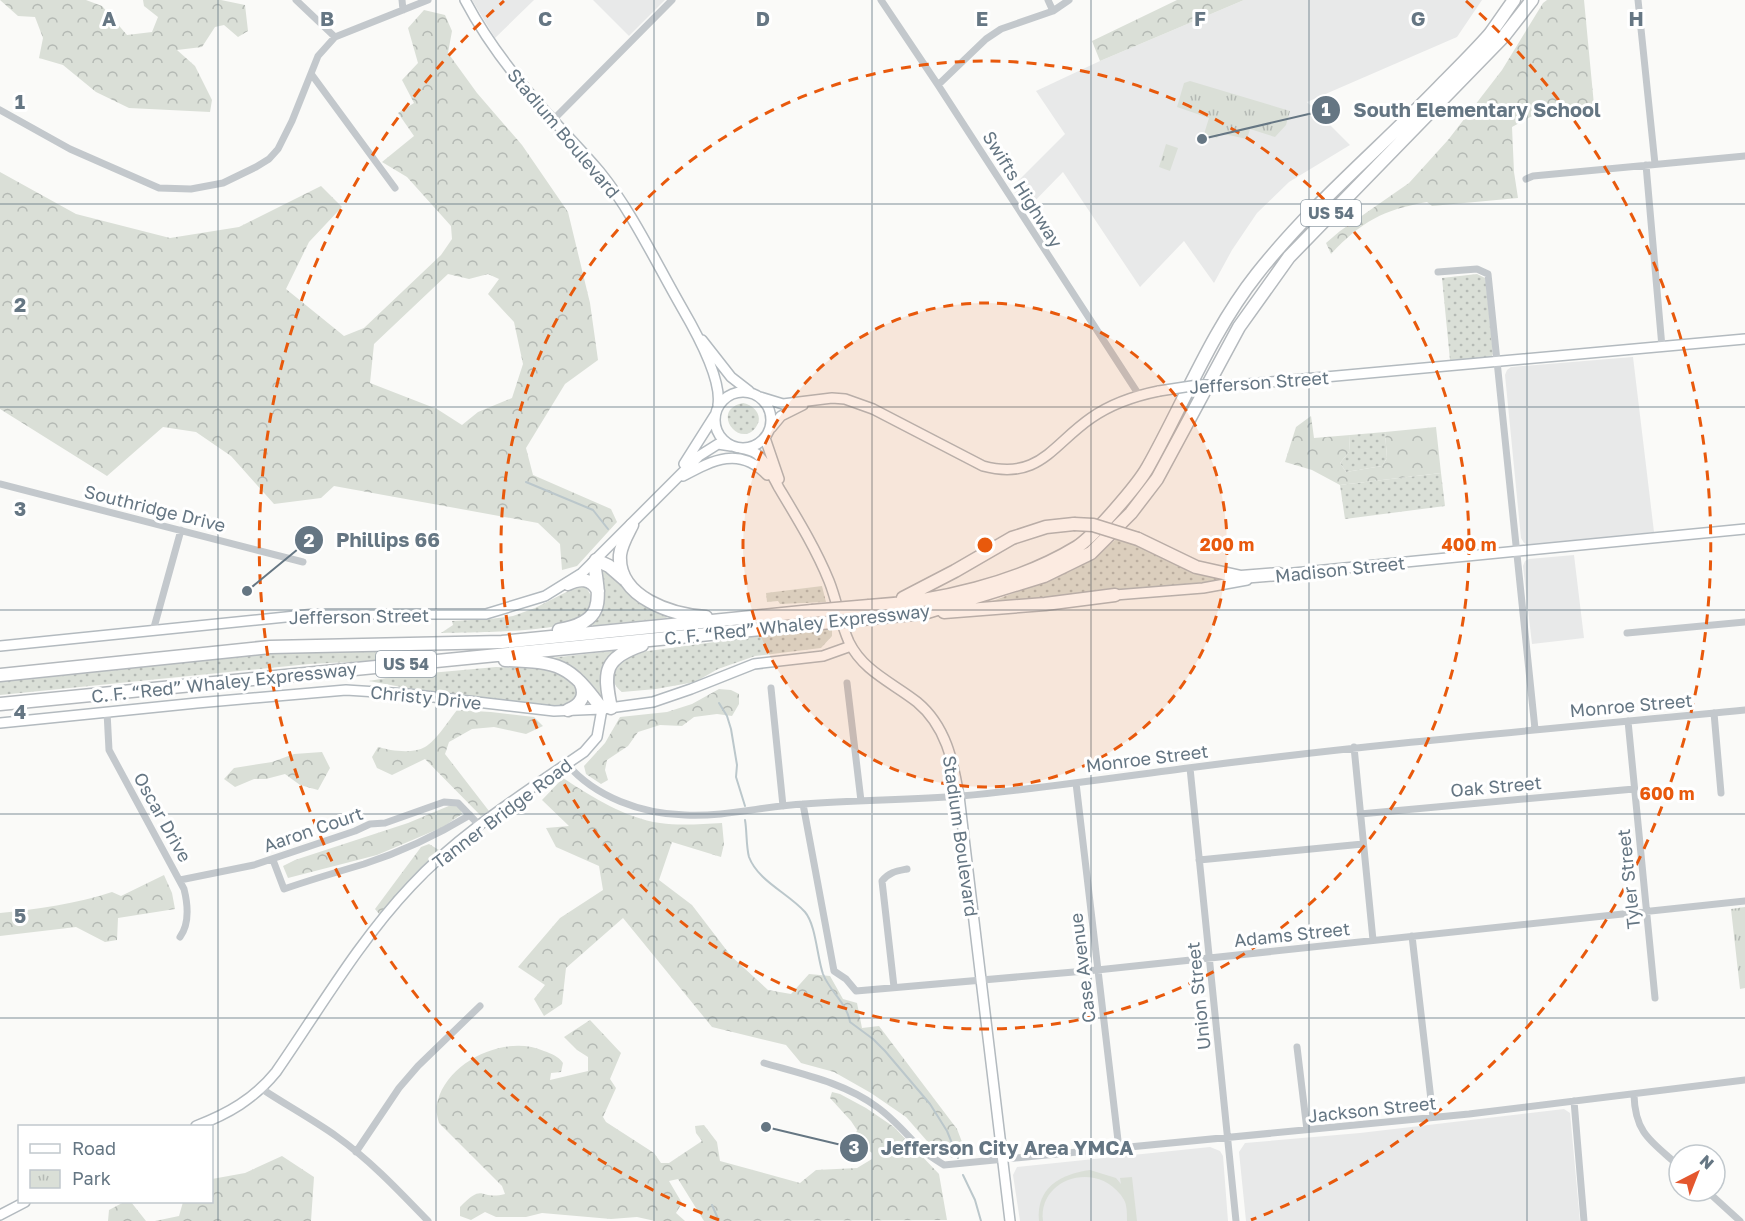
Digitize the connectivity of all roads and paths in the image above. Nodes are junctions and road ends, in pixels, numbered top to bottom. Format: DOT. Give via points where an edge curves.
graph roads {
  1 [pos="402,0"];
  2 [pos="428,0"];
  3 [pos="465,0"];
  4 [pos="672,0"];
  5 [pos="881,0"];
  6 [pos="1048,0"];
  7 [pos="1069,0"];
  8 [pos="1532,0"];
  9 [pos="1638,0"];
  10 [pos="299,1"];
  11 [pos="1512,3"];
  12 [pos="403,10"];
  13 [pos="1053,11"];
  14 [pos="335,37"];
  15 [pos="312,75"];
  16 [pos="938,86"];
  17 [pos="0,110"];
  18 [pos="553,120"];
  19 [pos="1745,156"];
  20 [pos="1655,164"];
  21 [pos="1646,165"];
  22 [pos="1526,179"];
  23 [pos="395,188"];
  24 [pos="1438,272"];
  25 [pos="695,331"];
  26 [pos="1745,339"];
  27 [pos="1662,347"];
  28 [pos="1496,363"];
  29 [pos="755,394"];
  30 [pos="1139,395"];
  31 [pos="811,401"];
  32 [pos="717,410"];
  33 [pos="767,434"];
  34 [pos="735,447"];
  35 [pos="673,481"];
  36 [pos="0,484"];
  37 [pos="780,489"];
  38 [pos="788,503"];
  39 [pos="632,525"];
  40 [pos="1745,529"];
  41 [pos="181,530"];
  42 [pos="1518,553"];
  43 [pos="595,561"];
  44 [pos="303,562"];
  45 [pos="1279,574"];
  46 [pos="627,582"];
  47 [pos="568,584"];
  48 [pos="597,591"];
  49 [pos="1115,595"];
  50 [pos="891,604"];
  51 [pos="870,612"];
  52 [pos="924,614"];
  53 [pos="812,617"];
  54 [pos="740,619"];
  55 [pos="1745,622"];
  56 [pos="153,631"];
  57 [pos="1628,633"];
  58 [pos="658,639"];
  59 [pos="502,642"];
  60 [pos="0,646"];
  61 [pos="851,646"];
  62 [pos="459,658"];
  63 [pos="0,675"];
  64 [pos="578,678"];
  65 [pos="847,683"];
  66 [pos="771,688"];
  67 [pos="0,705"];
  68 [pos="607,708"];
  69 [pos="568,710"];
  70 [pos="1745,710"];
  71 [pos="107,712"];
  72 [pos="1714,713"];
  73 [pos="1628,721"];
  74 [pos="0,723"];
  75 [pos="1536,729"];
  76 [pos="1354,747"];
  77 [pos="567,764"];
  78 [pos="1190,768"];
  79 [pos="1076,783"];
  80 [pos="1634,789"];
  81 [pos="1721,793"];
  82 [pos="959,796"];
  83 [pos="861,801"];
  84 [pos="803,804"];
  85 [pos="783,806"];
  86 [pos="1360,814"];
  87 [pos="470,815"];
  88 [pos="480,826"];
  89 [pos="1363,844"];
  90 [pos="273,860"];
  91 [pos="1199,860"];
  92 [pos="907,869"];
  93 [pos="180,880"];
  94 [pos="1745,901"];
  95 [pos="1647,911"];
  96 [pos="1412,936"];
  97 [pos="180,937"];
  98 [pos="1373,940"];
  99 [pos="1209,958"];
  100 [pos="1097,970"];
  101 [pos="981,978"];
  102 [pos="894,987"];
  103 [pos="1655,998"];
  104 [pos="480,1006"];
  105 [pos="1297,1047"];
  106 [pos="765,1063"];
  107 [pos="1745,1080"];
  108 [pos="262,1089"];
  109 [pos="1634,1095"];
  110 [pos="1574,1101"];
  111 [pos="1433,1118"];
  112 [pos="199,1125"];
  113 [pos="1307,1130"];
  114 [pos="1228,1138"];
  115 [pos="1119,1149"];
  116 [pos="356,1152"];
  117 [pos="1667,1156"];
  118 [pos="1002,1161"];
  119 [pos="23,1203"];
  120 [pos="1720,1203"];
  121 [pos="0,1215"];
  122 [pos="428,1221"];
  123 [pos="1010,1221"];
  124 [pos="1236,1221"];
  125 [pos="1584,1221"];
  126 [pos="1740,1221"];
  1 -- 12 [label="street"];
  2 -- 12 [label="street"];
  3 -- 18 [label="street, Stadium Boulevard" via="503,60"];
  4 -- 18 [label="street"];
  5 -- 16 [label="street, Swifts Highway"];
  6 -- 13 [label="street"];
  7 -- 13 [label="street"];
  8 -- 52 [label="highway, C. F. “Red” Whaley Expressway / US 54" via="1504,36 1289,257 1239,327 1157,479 1131,513 1091,553 1044,576"];
  9 -- 20 [label="street"];
  10 -- 14 [label="street"];
  11 -- 50 [label="highway, C. F. “Red” Whaley Expressway / US 54" via="1490,33 1301,222 1256,276 1208,349 1146,470 1079,546 1014,576 962,591"];
  12 -- 14 [label="street"];
  13 -- 16 [label="street" via="1001,29"];
  14 -- 15 [label="street" via="318,57"];
  15 -- 17 [label="street" via="292,122 269,159 223,183 191,189 159,188 125,175"];
  15 -- 23 [label="street"];
  16 -- 30 [label="street, Swifts Highway"];
  18 -- 25 [label="street, Stadium Boulevard" via="622,202"];
  19 -- 20 [label="street"];
  20 -- 21 [label="street"];
  21 -- 22 [label="street"];
  21 -- 27 [label="street"];
  24 -- 28 [label="street" via="1477,269 1488,274"];
  25 -- 29 [label="street" via="731,377"];
  25 -- 32 [label="street" via="720,395"];
  26 -- 27 [label="street, Jefferson Street"];
  27 -- 28 [label="street, Jefferson Street"];
  28 -- 30 [label="street, Jefferson Street, bridge" via="1198,385"];
  28 -- 42 [label="street"];
  29 -- 31 [label="street, Jefferson Street" via="783,405"];
  29 -- 32 [label="street" via="732,393"];
  29 -- 33 [label="street" via="771,412"];
  30 -- 31 [label="street, Jefferson Street" via="1089,419 1038,462 1005,470 969,460 873,409 845,399"];
  31 -- 33 [label="street" via="781,416"];
  32 -- 34 [label="street" via="717,433"];
  32 -- 35 [label="street"];
  33 -- 34 [label="street" via="749,448"];
  33 -- 38 [label="street"];
  34 -- 35 [label="street" via="724,443 708,449"];
  34 -- 37 [label="street" via="754,452"];
  35 -- 37 [label="street" via="710,462 736,458 751,461"];
  35 -- 39 [label="street, Jefferson Street"];
  36 -- 41 [label="street, Southridge Drive"];
  37 -- 38 [label="street"];
  38 -- 61 [label="street, Stadium Boulevard" via="819,557"];
  39 -- 43 [label="street, Jefferson Street"];
  39 -- 46 [label="highway" via="621,554"];
  40 -- 42 [label="street, Madison Street"];
  41 -- 44 [label="street, Southridge Drive"];
  41 -- 56 [label="street"];
  42 -- 45 [label="street, Madison Street"];
  42 -- 75 [label="street"];
  43 -- 46 [label="highway" via="609,566"];
  43 -- 47 [label="street, Jefferson Street"];
  43 -- 48 [label="highway"];
  45 -- 49 [label="street, Madison Street" via="1203,588"];
  45 -- 50 [label="highway, bridge" via="1241,577 1196,567 1138,539 1093,525 1074,524 1046,527 1012,538"];
  46 -- 54 [label="highway" via="643,597 671,611"];
  47 -- 48 [label="highway" via="585,579"];
  47 -- 56 [label="street, Jefferson Street" via="545,596 486,614 315,614"];
  48 -- 59 [label="highway" via="595,610 582,624"];
  49 -- 52 [label="highway"];
  50 -- 51 [label="highway, C. F. “Red” Whaley Expressway / US 54"];
  51 -- 52 [label="highway, C. F. “Red” Whaley Expressway / US 54"];
  51 -- 53 [label="highway, C. F. “Red” Whaley Expressway / US 54, bridge"];
  53 -- 54 [label="highway, C. F. “Red” Whaley Expressway / US 54"];
  53 -- 58 [label="highway, C. F. “Red” Whaley Expressway / US 54"];
  54 -- 59 [label="highway, C. F. “Red” Whaley Expressway / US 54"];
  55 -- 57 [label="street"];
  56 -- 60 [label="street, Jefferson Street"];
  58 -- 62 [label="highway, C. F. “Red” Whaley Expressway / US 54"];
  58 -- 68 [label="highway" via="622,653 609,666"];
  59 -- 63 [label="highway, C. F. “Red” Whaley Expressway / US 54" via="270,647"];
  61 -- 68 [label="street" via="823,656 754,664 653,702"];
  61 -- 82 [label="street, Stadium Boulevard" via="864,663 931,716 947,742"];
  62 -- 64 [label="highway" via="553,664"];
  62 -- 67 [label="highway, C. F. “Red” Whaley Expressway / US 54"];
  64 -- 68 [label="highway"];
  64 -- 69 [label="highway" via="583,686 582,698 575,708"];
  65 -- 83 [label="street"];
  66 -- 85 [label="street"];
  68 -- 69 [label="street, Christy Drive"];
  68 -- 77 [label="street, Tanner Bridge Road" via="597,737"];
  69 -- 71 [label="street, Christy Drive" via="346,690"];
  70 -- 72 [label="street, Monroe Street"];
  71 -- 74 [label="street, Christy Drive"];
  71 -- 93 [label="street, Oscar Drive" via="109,750"];
  72 -- 73 [label="street, Monroe Street"];
  72 -- 81 [label="street"];
  73 -- 75 [label="street, Monroe Street"];
  73 -- 80 [label="street, Tyler Street"];
  75 -- 76 [label="street, Monroe Street"];
  76 -- 78 [label="street, Monroe Street"];
  76 -- 86 [label="street"];
  77 -- 85 [label="street, Monroe Street" via="599,792 653,811 705,815"];
  77 -- 88 [label="street, Tanner Bridge Road"];
  78 -- 79 [label="street, Monroe Street"];
  78 -- 91 [label="street, Union Street"];
  79 -- 82 [label="street, Monroe Street"];
  79 -- 100 [label="street, Case Avenue"];
  80 -- 86 [label="street, Oak Street"];
  80 -- 95 [label="street, Tyler Street"];
  82 -- 83 [label="street, Monroe Street"];
  82 -- 101 [label="street, Stadium Boulevard"];
  83 -- 84 [label="street, Monroe Street"];
  84 -- 85 [label="street, Monroe Street"];
  84 -- 102 [label="street, Adams Street" via="834,971 856,991"];
  86 -- 89 [label="street"];
  87 -- 88 [label="street, Aaron Court"];
  87 -- 90 [label="street, Aaron Court" via="458,803 444,802"];
  87 -- 90 [label="street" via="437,835 366,864 284,889"];
  88 -- 108 [label="street, Tanner Bridge Road" via="441,857 380,921"];
  89 -- 91 [label="street"];
  89 -- 98 [label="street"];
  90 -- 93 [label="street, Aaron Court"];
  91 -- 99 [label="street, Union Street"];
  92 -- 102 [label="street" via="886,875 882,881"];
  93 -- 97 [label="street, Oscar Drive" via="187,912"];
  94 -- 95 [label="street, Adams Street"];
  95 -- 96 [label="street, Adams Street"];
  95 -- 103 [label="street, Tyler Street"];
  96 -- 98 [label="street, Adams Street"];
  96 -- 111 [label="street"];
  98 -- 99 [label="street, Adams Street"];
  99 -- 100 [label="street, Adams Street"];
  99 -- 114 [label="street, Union Street"];
  100 -- 101 [label="street, Adams Street"];
  100 -- 115 [label="street, Case Avenue"];
  101 -- 102 [label="street, Adams Street"];
  101 -- 118 [label="street, Stadium Boulevard"];
  104 -- 116 [label="street" via="399,1088"];
  105 -- 113 [label="street"];
  106 -- 118 [label="street, Jackson Street" via="856,1094 878,1107 944,1166"];
  107 -- 109 [label="street, Jackson Street"];
  108 -- 112 [label="street, Tanner Bridge Road" via="222,1116"];
  108 -- 116 [label="street"];
  109 -- 110 [label="street, Jackson Street"];
  109 -- 117 [label="street" via="1638,1126"];
  110 -- 111 [label="street, Jackson Street"];
  110 -- 125 [label="street"];
  111 -- 113 [label="street, Jackson Street"];
  113 -- 114 [label="street, Jackson Street"];
  114 -- 115 [label="street, Jackson Street"];
  114 -- 124 [label="street, Union Street"];
  115 -- 118 [label="street, Jackson Street"];
  116 -- 122 [label="street"];
  118 -- 123 [label="street, Stadium Boulevard"];
  119 -- 121 [label="street"];
  120 -- 126 [label="street"];
}
